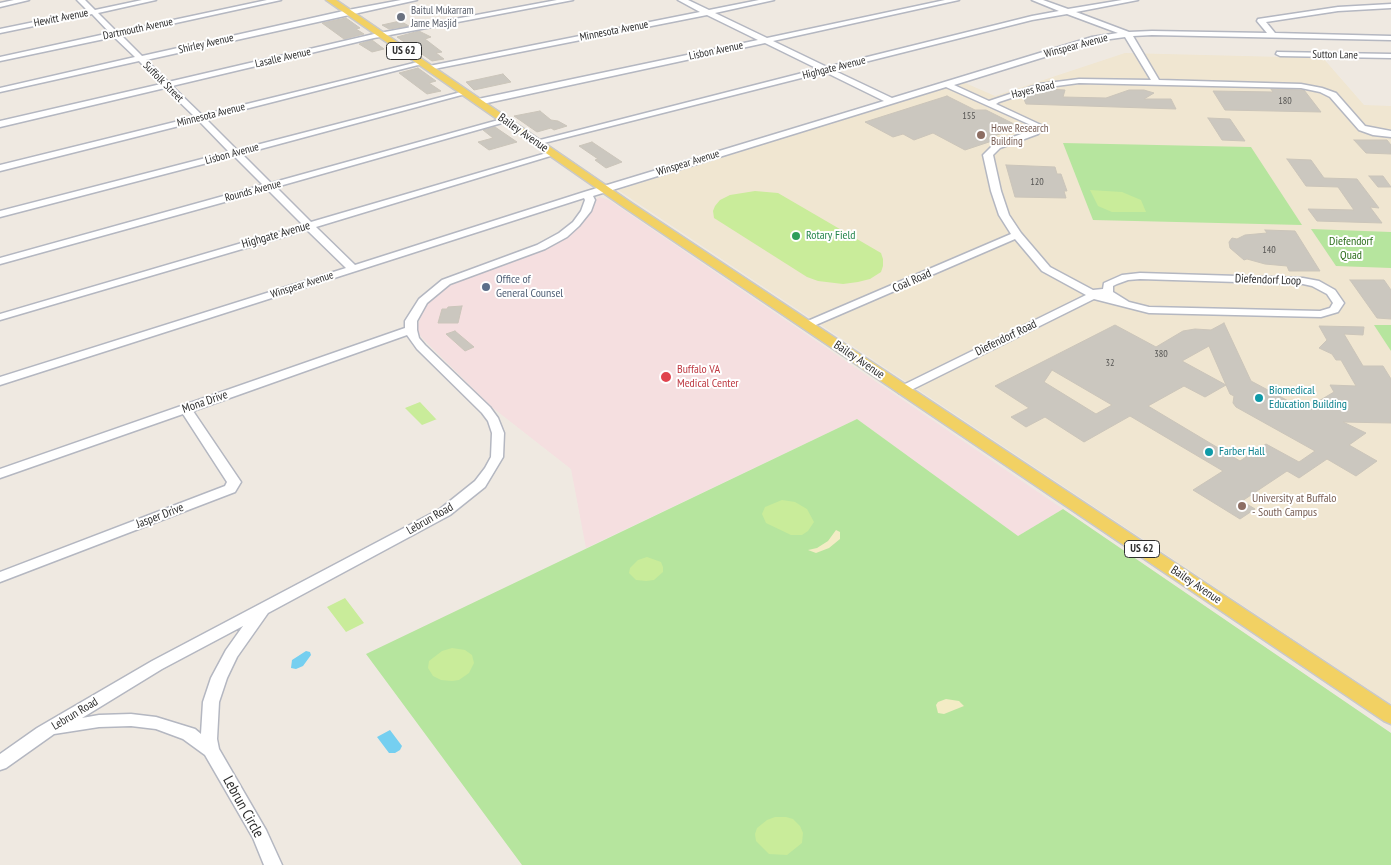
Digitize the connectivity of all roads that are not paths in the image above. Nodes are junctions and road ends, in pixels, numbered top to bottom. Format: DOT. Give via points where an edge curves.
graph roads {
  1 [pos="25,0"];
  2 [pos="81,0"];
  3 [pos="152,0"];
  4 [pos="277,0"];
  5 [pos="330,0"];
  6 [pos="413,0"];
  7 [pos="569,0"];
  8 [pos="682,0"];
  9 [pos="753,0"];
  10 [pos="770,0"];
  11 [pos="955,0"];
  12 [pos="1036,0"];
  13 [pos="1134,0"];
  14 [pos="0,5"];
  15 [pos="1391,6"];
  16 [pos="706,11"];
  17 [pos="1066,11"];
  18 [pos="93,12"];
  19 [pos="348,12"];
  20 [pos="0,31"];
  21 [pos="115,34"];
  22 [pos="1127,34"];
  23 [pos="381,35"];
  24 [pos="1273,36"];
  25 [pos="1391,38"];
  26 [pos="766,40"];
  27 [pos="1280,54"];
  28 [pos="1391,56"];
  29 [pos="0,59"];
  30 [pos="140,59"];
  31 [pos="425,65"];
  32 [pos="827,70"];
  33 [pos="1156,82"];
  34 [pos="946,84"];
  35 [pos="166,85"];
  36 [pos="0,90"];
  37 [pos="465,93"];
  38 [pos="891,101"];
  39 [pos="478,102"];
  40 [pos="990,104"];
  41 [pos="200,118"];
  42 [pos="506,121"];
  43 [pos="0,124"];
  44 [pos="1391,134"];
  45 [pos="536,142"];
  46 [pos="235,153"];
  47 [pos="553,154"];
  48 [pos="0,168"];
  49 [pos="269,187"];
  50 [pos="604,189"];
  51 [pos="587,194"];
  52 [pos="0,214"];
  53 [pos="309,226"];
  54 [pos="1017,235"];
  55 [pos="0,261"];
  56 [pos="353,269"];
  57 [pos="1108,285"];
  58 [pos="1094,295"];
  59 [pos="1125,305"];
  60 [pos="0,317"];
  61 [pos="807,325"];
  62 [pos="411,330"];
  63 [pos="0,381"];
  64 [pos="903,390"];
  65 [pos="186,409"];
  66 [pos="0,474"];
  67 [pos="0,577"];
  68 [pos="264,608"];
  69 [pos="1391,716"];
  70 [pos="43,733"];
  71 [pos="211,750"];
  72 [pos="0,762"];
  73 [pos="273,865"];
  1 -- 14 [label="street"];
  2 -- 18 [label="street, Suffolk Street"];
  3 -- 18 [label="street, Hewitt Avenue"];
  4 -- 21 [label="street, Dartmouth Avenue"];
  5 -- 19 [label="main road, Bailey Avenue / US 62"];
  6 -- 19 [label="street, Shirley Avenue"];
  7 -- 23 [label="street, Lasalle Avenue"];
  8 -- 16 [label="street"];
  9 -- 16 [label="street, Minnesota Avenue"];
  10 -- 16 [label="street, Minnesota Avenue"];
  11 -- 26 [label="street, Lisbon Avenue"];
  12 -- 17 [label="street"];
  13 -- 17 [label="street, Highgate Avenue"];
  15 -- 24 [label="street" via="1338,9 1261,21"];
  16 -- 26 [label="street"];
  16 -- 31 [label="street, Minnesota Avenue"];
  17 -- 22 [label="street"];
  17 -- 32 [label="street, Highgate Avenue"];
  18 -- 20 [label="street, Hewitt Avenue"];
  18 -- 21 [label="street, Suffolk Street"];
  19 -- 23 [label="main road, Bailey Avenue / US 62"];
  19 -- 30 [label="street, Shirley Avenue"];
  21 -- 29 [label="street, Dartmouth Avenue"];
  21 -- 30 [label="street, Suffolk Street"];
  22 -- 24 [label="street, Winspear Avenue"];
  22 -- 33 [label="street"];
  22 -- 34 [label="street, Winspear Avenue" via="1083,42"];
  23 -- 31 [label="main road, Bailey Avenue / US 62"];
  23 -- 35 [label="street, Lasalle Avenue"];
  24 -- 25 [label="street, Winspear Avenue"];
  26 -- 32 [label="street"];
  26 -- 39 [label="street, Lisbon Avenue"];
  27 -- 28 [label="street, Sutton Lane"];
  30 -- 35 [label="street, Suffolk Street"];
  30 -- 36 [label="street, Shirley Avenue"];
  31 -- 37 [label="main road, Bailey Avenue / US 62"];
  31 -- 41 [label="street, Minnesota Avenue"];
  32 -- 38 [label="street"];
  32 -- 45 [label="street, Highgate Avenue"];
  33 -- 40 [label="street, Hayes Road" via="1057,83 1032,88"];
  33 -- 44 [label="street, Hayes Road" via="1316,88 1335,96 1360,126 1373,132"];
  34 -- 38 [label="street, Winspear Avenue"];
  34 -- 40 [label="street"];
  35 -- 41 [label="street, Suffolk Street"];
  35 -- 43 [label="street, Lasalle Avenue"];
  37 -- 39 [label="main road, Bailey Avenue / US 62"];
  37 -- 46 [label="street, Lisbon Avenue"];
  38 -- 50 [label="street, Winspear Avenue"];
  39 -- 42 [label="main road, Bailey Avenue / US 62"];
  40 -- 54 [label="street, Hayes Road" via="1038,127 1035,132 997,146 988,155 1000,207"];
  41 -- 46 [label="street, Suffolk Street"];
  41 -- 48 [label="street, Minnesota Avenue"];
  42 -- 45 [label="main road, Bailey Avenue / US 62"];
  42 -- 49 [label="street, Rounds Avenue"];
  45 -- 47 [label="main road, Bailey Avenue / US 62"];
  46 -- 49 [label="street, Suffolk Street"];
  46 -- 52 [label="street, Lisbon Avenue"];
  47 -- 50 [label="main road, Bailey Avenue / US 62"];
  47 -- 53 [label="street, Highgate Avenue"];
  49 -- 53 [label="street, Suffolk Street"];
  49 -- 55 [label="street, Rounds Avenue"];
  50 -- 51 [label="street, Winspear Avenue"];
  50 -- 61 [label="main road, Bailey Avenue / US 62"];
  51 -- 56 [label="street, Winspear Avenue"];
  51 -- 62 [label="street" via="590,200 586,211 563,235 541,247 453,278 431,293 416,311"];
  53 -- 56 [label="street, Suffolk Street"];
  53 -- 60 [label="street, Highgate Avenue"];
  54 -- 58 [label="street, Hayes Road" via="1046,269"];
  54 -- 61 [label="street, Coal Road"];
  56 -- 63 [label="street, Winspear Avenue"];
  57 -- 58 [label="street, Diefendorf Road"];
  57 -- 59 [label="street" via="1108,292"];
  57 -- 59 [label="street, Diefendorf Loop" via="1126,277 1140,276 1303,281 1331,292 1339,303 1334,310 1321,314 1149,310"];
  58 -- 59 [label="street, Hayes Road"];
  58 -- 64 [label="street, Diefendorf Road"];
  61 -- 64 [label="main road, Bailey Avenue / US 62"];
  62 -- 65 [label="street, Mona Drive"];
  62 -- 68 [label="street, Lebrun Road" via="428,356 494,421 498,445 494,463 480,484 445,512"];
  64 -- 69 [label="main road, Bailey Avenue / US 62"];
  65 -- 66 [label="street, Mona Drive"];
  65 -- 67 [label="street, Jasper Drive" via="232,478 234,482 230,489"];
  68 -- 70 [label="street, Lebrun Road" via="157,665"];
  68 -- 71 [label="street, Lebrun Circle" via="231,654 219,678 211,702"];
  70 -- 71 [label="street, Lebrun Circle" via="99,721 131,720 173,728"];
  70 -- 72 [label="street, Lebrun Road"];
  71 -- 73 [label="street, Lebrun Circle" via="260,835"];
}
